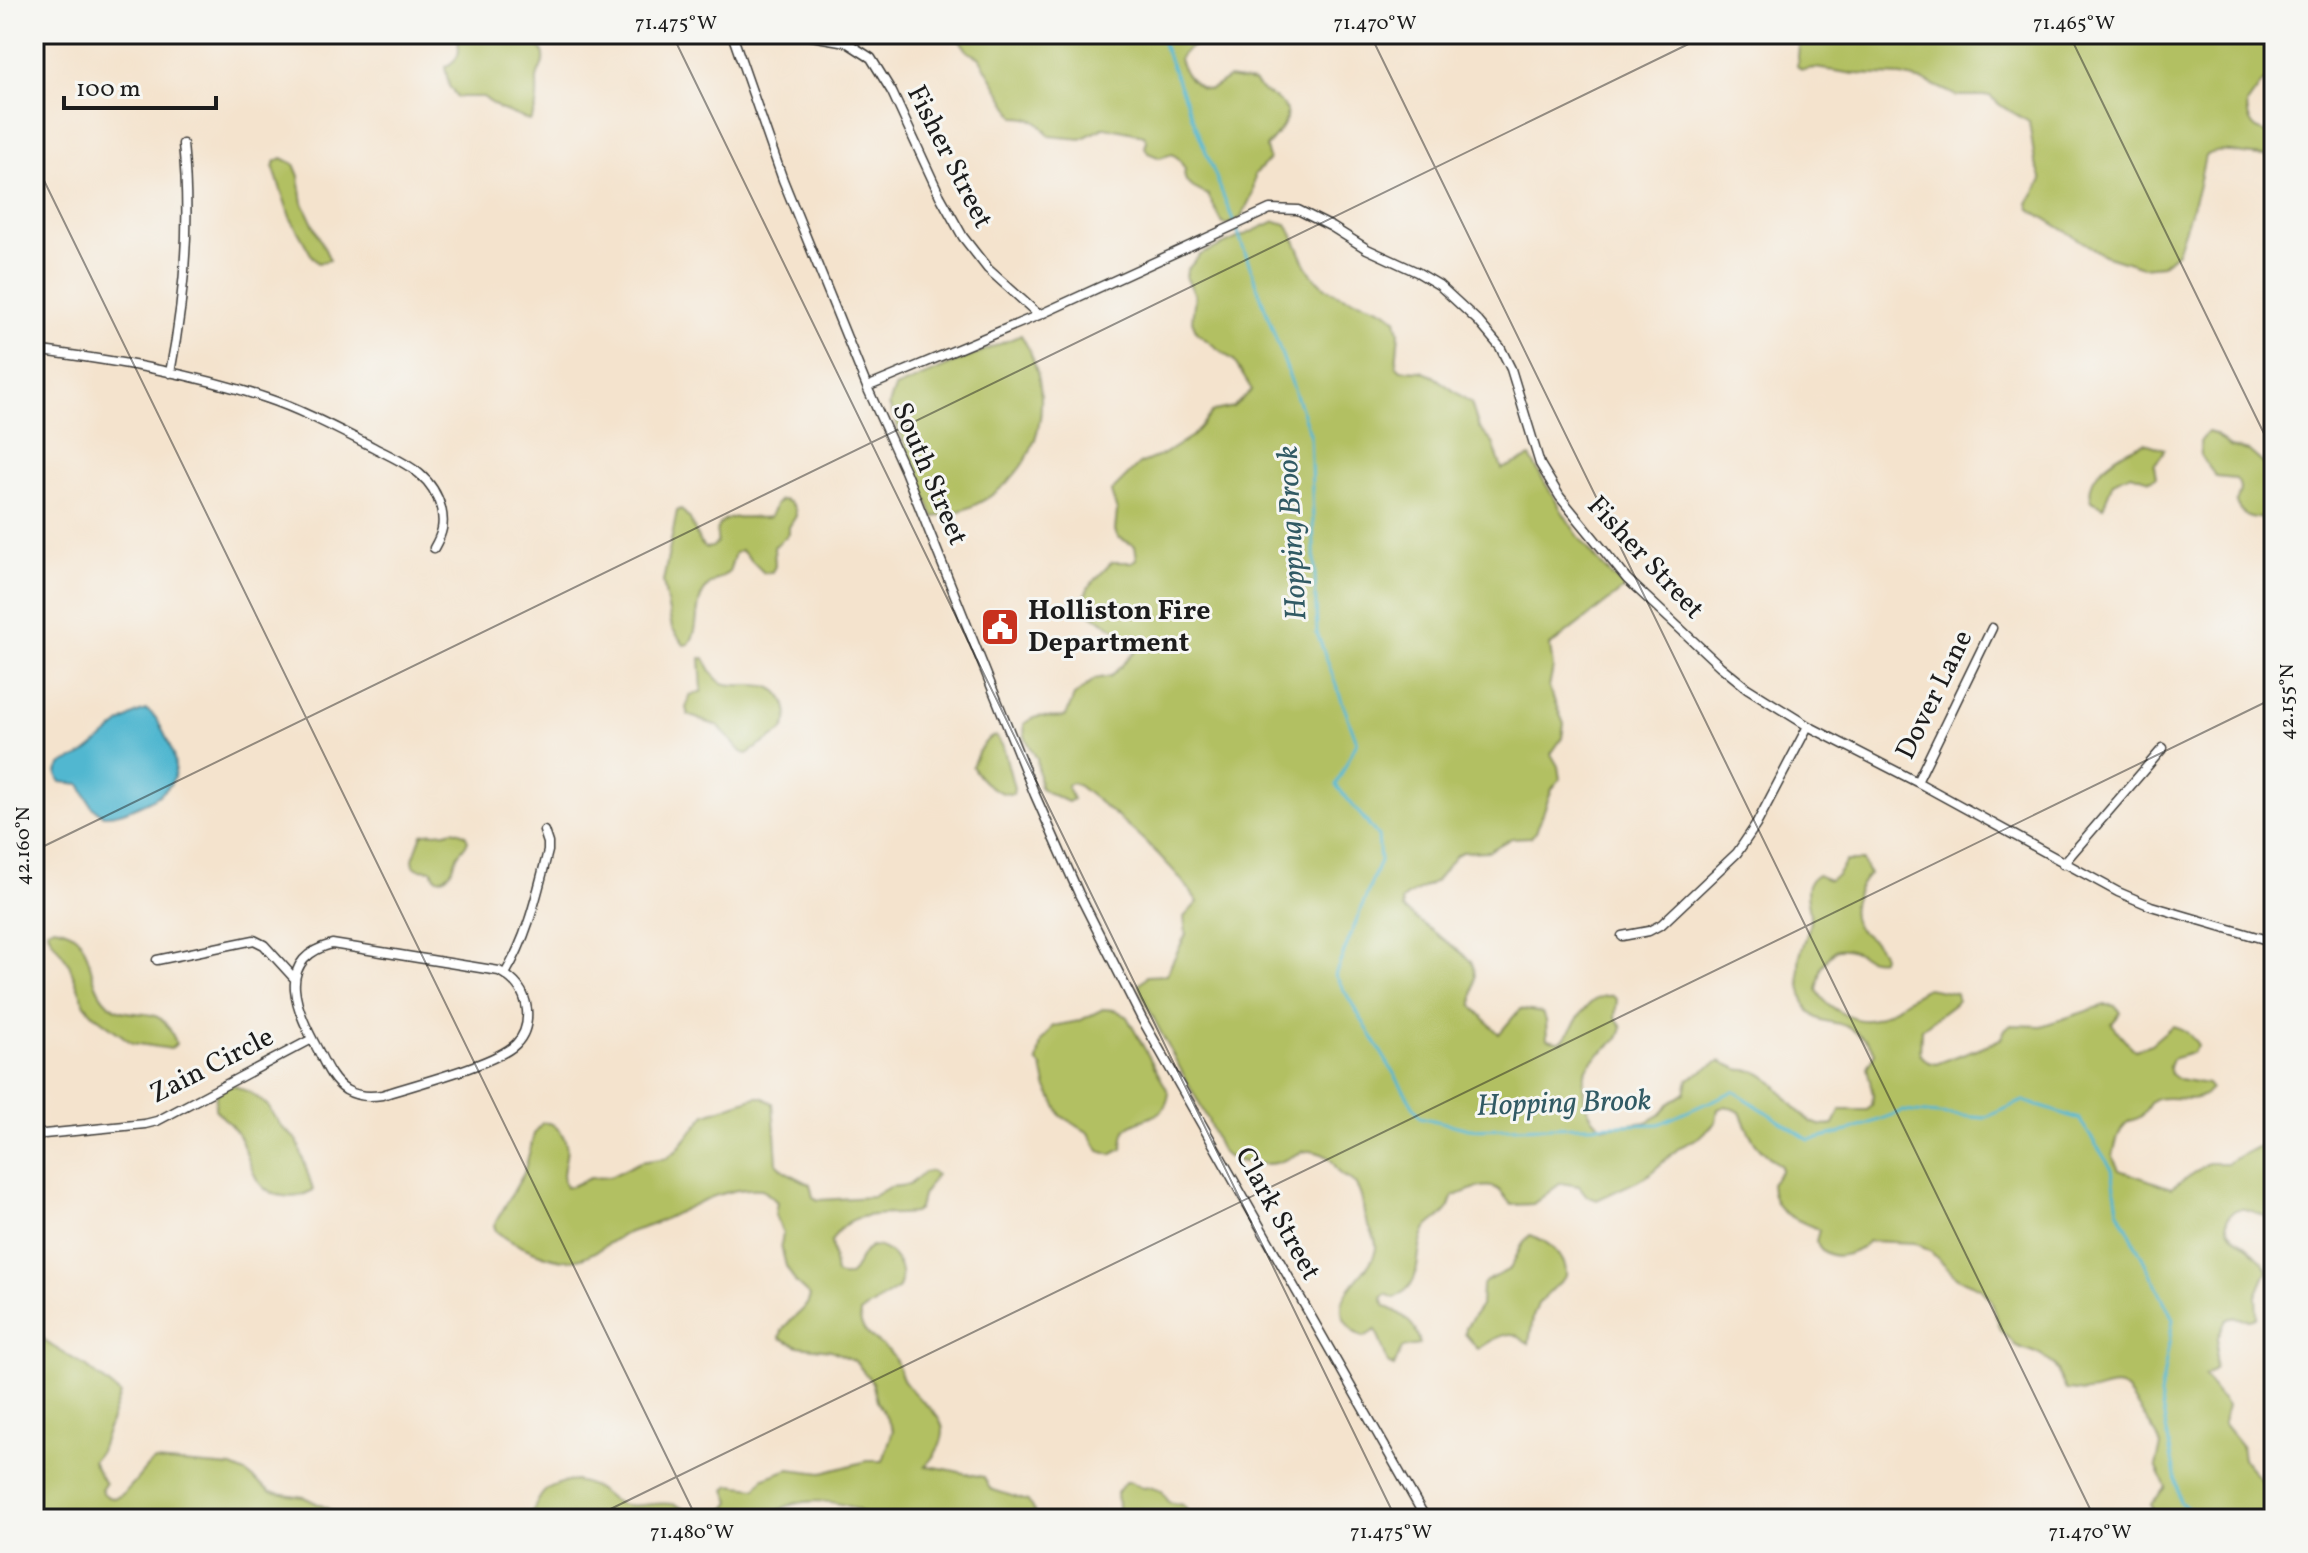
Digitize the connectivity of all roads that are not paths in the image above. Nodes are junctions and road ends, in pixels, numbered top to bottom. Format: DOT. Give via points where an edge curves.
graph roads {
  1 [pos="732,34"];
  2 [pos="800,34"];
  3 [pos="826,36"];
  4 [pos="183,144"];
  5 [pos="1039,315"];
  6 [pos="34,350"];
  7 [pos="170,373"];
  8 [pos="867,387"];
  9 [pos="434,548"];
  10 [pos="1992,628"];
  11 [pos="1808,726"];
  12 [pos="2163,748"];
  13 [pos="1917,782"];
  14 [pos="544,831"];
  15 [pos="2063,864"];
  16 [pos="1096,928"];
  17 [pos="1622,936"];
  18 [pos="2274,942"];
  19 [pos="157,960"];
  20 [pos="505,974"];
  21 [pos="295,979"];
  22 [pos="312,1039"];
  23 [pos="34,1135"];
  24 [pos="1426,1519"];
  1 -- 8 [label="street, South Street" via="783,180"];
  2 -- 3 [label="street, Fisher Street"];
  3 -- 5 [label="street, Fisher Street" via="855,47 876,64 963,237 988,269"];
  4 -- 7 [label="street" via="188,249"];
  5 -- 8 [label="street"];
  5 -- 11 [label="street, Fisher Street" via="1270,209 1298,210 1428,278 1500,347 1540,464 1605,555 1720,666"];
  6 -- 7 [label="street"];
  7 -- 9 [label="street" via="280,403 413,468 430,482 440,505 443,526"];
  8 -- 16 [label="street, South Street" via="1048,826"];
  10 -- 13 [label="street, Dover Lane"];
  11 -- 13 [label="street, Fisher Street"];
  11 -- 17 [label="street" via="1737,853 1662,924"];
  12 -- 15 [label="street"];
  13 -- 15 [label="street, Fisher Street"];
  14 -- 20 [label="street" via="548,851 529,925"];
  15 -- 18 [label="street, Fisher Street" via="2151,906"];
  16 -- 24 [label="street, Clark Street" via="1142,1019"];
  19 -- 21 [label="street" via="254,940"];
  20 -- 21 [label="street" via="341,944 314,951"];
  20 -- 22 [label="street, Zain Circle" via="520,988 527,1019 518,1042 497,1057 382,1095 363,1096 337,1082"];
  21 -- 22 [label="street, Zain Circle" via="296,1003"];
  22 -- 23 [label="street, Zain Circle" via="157,1121"];
}
